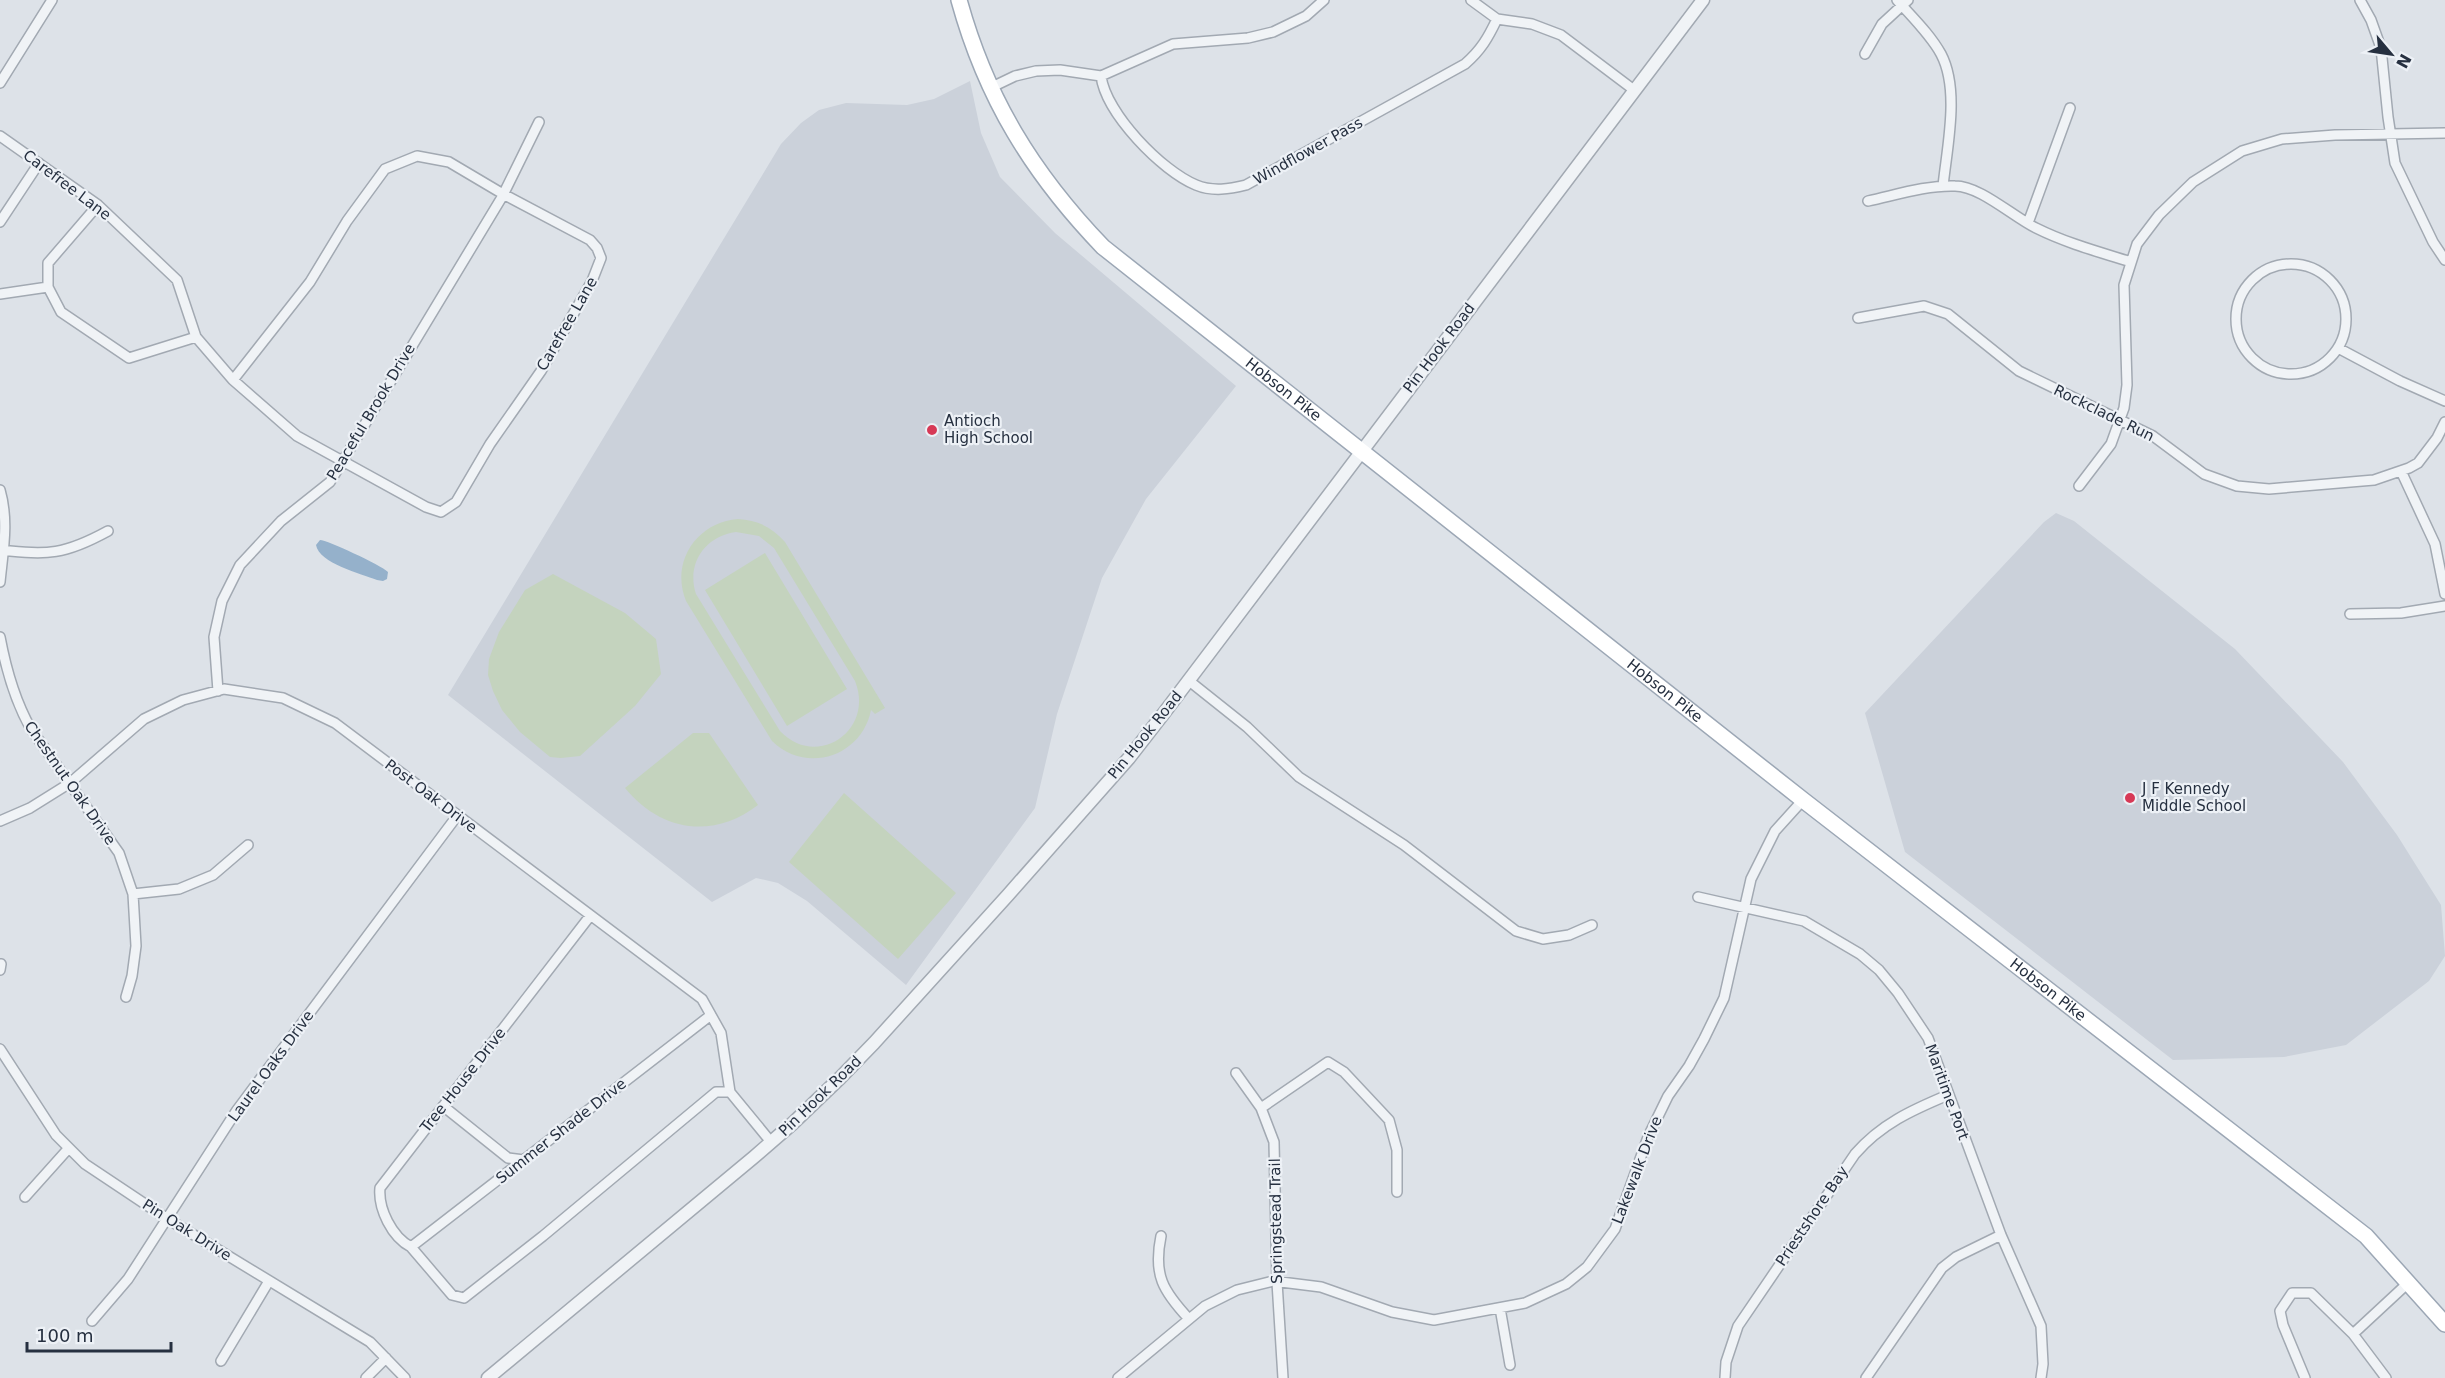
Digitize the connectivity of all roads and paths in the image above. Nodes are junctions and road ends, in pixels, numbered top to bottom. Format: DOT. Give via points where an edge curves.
graph roads {
  1 [pos="52,0"];
  2 [pos="959,0"];
  3 [pos="1324,0"];
  4 [pos="1471,0"];
  5 [pos="1703,0"];
  6 [pos="2360,0"];
  7 [pos="1902,2"];
  8 [pos="1497,19"];
  9 [pos="1865,54"];
  10 [pos="1101,76"];
  11 [pos="0,83"];
  12 [pos="990,88"];
  13 [pos="1634,90"];
  14 [pos="2070,108"];
  15 [pos="539,122"];
  16 [pos="2445,133"];
  17 [pos="2390,134"];
  18 [pos="0,136"];
  19 [pos="39,163"];
  20 [pos="1943,186"];
  21 [pos="503,194"];
  22 [pos="1868,201"];
  23 [pos="98,205"];
  24 [pos="0,222"];
  25 [pos="2028,223"];
  26 [pos="2445,260"];
  27 [pos="2131,262"];
  28 [pos="48,287"];
  29 [pos="0,294"];
  30 [pos="1858,318"];
  31 [pos="196,337"];
  32 [pos="2338,348"];
  33 [pos="233,380"];
  34 [pos="2445,401"];
  35 [pos="2120,419"];
  36 [pos="2445,422"];
  37 [pos="1361,451"];
  38 [pos="343,460"];
  39 [pos="2401,471"];
  40 [pos="2079,486"];
  41 [pos="0,490"];
  42 [pos="108,531"];
  43 [pos="1,550"];
  44 [pos="0,582"];
  45 [pos="2445,594"];
  46 [pos="2445,606"];
  47 [pos="2350,614"];
  48 [pos="0,637"];
  49 [pos="1188,680"];
  50 [pos="218,691"];
  51 [pos="70,783"];
  52 [pos="1803,800"];
  53 [pos="457,816"];
  54 [pos="0,821"];
  55 [pos="248,844"];
  56 [pos="133,894"];
  57 [pos="1698,897"];
  58 [pos="1746,906"];
  59 [pos="590,915"];
  60 [pos="1592,925"];
  61 [pos="126,997"];
  62 [pos="711,1015"];
  63 [pos="0,1053"];
  64 [pos="1236,1073"];
  65 [pos="730,1092"];
  66 [pos="1948,1095"];
  67 [pos="443,1106"];
  68 [pos="1261,1108"];
  69 [pos="771,1142"];
  70 [pos="68,1149"];
  71 [pos="524,1160"];
  72 [pos="1397,1192"];
  73 [pos="26,1197"];
  74 [pos="166,1218"];
  75 [pos="2001,1235"];
  76 [pos="1161,1236"];
  77 [pos="411,1247"];
  78 [pos="269,1281"];
  79 [pos="1277,1282"];
  80 [pos="2408,1282"];
  81 [pos="1500,1308"];
  82 [pos="1189,1319"];
  83 [pos="92,1321"];
  84 [pos="2445,1324"];
  85 [pos="2353,1334"];
  86 [pos="386,1358"];
  87 [pos="221,1361"];
  88 [pos="1510,1365"];
  89 [pos="366,1378"];
  90 [pos="405,1378"];
  91 [pos="488,1378"];
  92 [pos="1119,1378"];
  93 [pos="1283,1378"];
  94 [pos="1725,1378"];
  95 [pos="1866,1378"];
  96 [pos="2041,1378"];
  97 [pos="2305,1378"];
  98 [pos="2386,1378"];
  1 -- 11 [label="street"];
  2 -- 12 [label="main road, Hobson Pike"];
  3 -- 10 [label="street" via="1306,16 1273,32 1173,44"];
  4 -- 8 [label="street"];
  5 -- 13 [label="street, Pin Hook Road"];
  6 -- 17 [label="street" via="2380,48"];
  7 -- 9 [label="street" via="1882,24"];
  7 -- 20 [label="street" via="1941,54 1950,80"];
  8 -- 10 [label="street, Windflower Pass" via="1488,40 1465,64 1246,185 1225,190 1197,186 1161,163 1113,106"];
  8 -- 13 [label="street" via="1532,24 1561,34"];
  10 -- 12 [label="street" via="1036,71"];
  12 -- 37 [label="main road, Hobson Pike" via="1018,142 1040,173 1103,247"];
  13 -- 37 [label="street, Pin Hook Road"];
  14 -- 25 [label="street"];
  15 -- 21 [label="street, Peaceful Brook Drive"];
  16 -- 17 [label="street"];
  17 -- 26 [label="street" via="2395,163"];
  17 -- 27 [label="street" via="2282,139 2242,150 2193,182 2158,215 2137,244"];
  18 -- 19 [label="street, Carefree Lane"];
  19 -- 23 [label="street, Carefree Lane"];
  19 -- 24 [label="street"];
  20 -- 22 [label="street"];
  20 -- 25 [label="street" via="1957,185 1980,194"];
  21 -- 33 [label="street, Carefree Lane" via="449,162 417,156 385,169 310,282"];
  21 -- 38 [label="street, Peaceful Brook Drive"];
  21 -- 38 [label="street, Carefree Lane" via="590,240 599,252 595,275 550,354 456,502 447,510 426,507"];
  23 -- 28 [label="street" via="48,263"];
  23 -- 31 [label="street, Carefree Lane" via="177,280"];
  25 -- 27 [label="street" via="2070,243"];
  27 -- 35 [label="street" via="2124,285 2127,385"];
  28 -- 29 [label="street"];
  28 -- 31 [label="street" via="61,312 129,358"];
  30 -- 35 [label="street, Rockclade Run" via="1924,306 1948,314 2019,371"];
  31 -- 33 [label="street, Carefree Lane"];
  32 -- 32 [label="street" via="2315,369 2294,375 2259,364 2247,353 2237,333 2237,307 2245,288 2269,268 2293,264 2322,272 2338,289 2346,310 2346,328"];
  32 -- 34 [label="street"];
  33 -- 38 [label="street, Carefree Lane" via="297,436"];
  35 -- 39 [label="street, Rockclade Run" via="2153,436 2204,474 2237,486 2269,489 2374,480"];
  35 -- 40 [label="street" via="2111,444"];
  36 -- 39 [label="street, Rockclade Run" via="2418,463"];
  37 -- 49 [label="street, Pin Hook Road"];
  37 -- 52 [label="main road, Hobson Pike"];
  38 -- 50 [label="street, Peaceful Brook Drive" via="330,482 281,521 240,565 222,601 214,637"];
  39 -- 45 [label="street" via="2435,544"];
  41 -- 43 [label="street" via="5,520"];
  42 -- 43 [label="street" via="52,554"];
  43 -- 44 [label="street"];
  46 -- 47 [label="street" via="2401,613"];
  48 -- 51 [label="street, Chestnut Oak Drive" via="22,713"];
  49 -- 60 [label="street" via="1247,727 1299,777 1404,845 1516,931 1543,939 1569,935"];
  49 -- 69 [label="street, Pin Hook Road" via="1129,758 1008,895 874,1043"];
  50 -- 51 [label="street, Post Oak Drive" via="183,700 144,719"];
  50 -- 53 [label="street, Post Oak Drive" via="284,698 335,723"];
  51 -- 54 [label="street, Post Oak Drive"];
  51 -- 56 [label="street, Chestnut Oak Drive" via="118,853"];
  52 -- 58 [label="street, Lakewalk Drive" via="1775,831 1751,879"];
  52 -- 80 [label="main road, Hobson Pike" via="2366,1236"];
  53 -- 59 [label="street, Post Oak Drive"];
  53 -- 74 [label="street, Laurel Oaks Drive" via="237,1110"];
  55 -- 56 [label="street" via="213,875 179,889"];
  56 -- 61 [label="street, Chestnut Oak Drive" via="136,946"];
  57 -- 58 [label="street, Maritime Port"];
  58 -- 66 [label="street, Maritime Port" via="1804,921 1860,954 1879,970 1928,1038"];
  58 -- 81 [label="street, Lakewalk Drive" via="1724,998 1648,1137 1615,1228 1587,1267 1566,1284 1525,1303"];
  59 -- 62 [label="street, Post Oak Drive" via="702,999"];
  59 -- 67 [label="street, Tree House Drive"];
  62 -- 65 [label="street, Post Oak Drive" via="721,1033"];
  62 -- 71 [label="street, Summer Shade Drive"];
  63 -- 70 [label="street, Pin Oak Drive"];
  64 -- 68 [label="street, Springstead Trail"];
  65 -- 69 [label="street"];
  65 -- 77 [label="street, Tree House Drive" via="716,1092 464,1298 452,1295"];
  66 -- 75 [label="street, Maritime Port"];
  66 -- 94 [label="street, Priestshore Bay" via="1892,1120 1855,1154 1738,1326"];
  67 -- 71 [label="street" via="508,1158"];
  67 -- 77 [label="street, Tree House Drive" via="380,1188 382,1211 403,1242"];
  68 -- 72 [label="street" via="1328,1062 1344,1072 1389,1120 1397,1150"];
  68 -- 79 [label="street, Springstead Trail" via="1274,1142"];
  69 -- 91 [label="street, Pin Hook Road"];
  70 -- 73 [label="street"];
  70 -- 74 [label="street, Pin Oak Drive"];
  71 -- 77 [label="street, Summer Shade Drive"];
  74 -- 78 [label="street, Pin Oak Drive"];
  74 -- 83 [label="street, Laurel Oaks Drive" via="128,1279"];
  75 -- 95 [label="street" via="1942,1268"];
  75 -- 96 [label="street, Maritime Port" via="2041,1326"];
  76 -- 82 [label="street" via="1157,1267 1162,1283"];
  78 -- 86 [label="street, Pin Oak Drive" via="370,1342"];
  78 -- 87 [label="street"];
  79 -- 81 [label="street, Lakewalk Drive" via="1321,1287 1392,1312 1434,1320"];
  79 -- 82 [label="street, Lakewalk Drive" via="1237,1290"];
  79 -- 93 [label="street, Springstead Trail"];
  80 -- 84 [label="main road, Hobson Pike"];
  80 -- 85 [label="street"];
  81 -- 88 [label="street"];
  82 -- 92 [label="street, Lakewalk Drive"];
  85 -- 97 [label="street" via="2311,1293 2292,1293 2280,1311"];
  85 -- 98 [label="street"];
  86 -- 89 [label="street"];
  86 -- 90 [label="street, Pin Oak Drive"];
}
